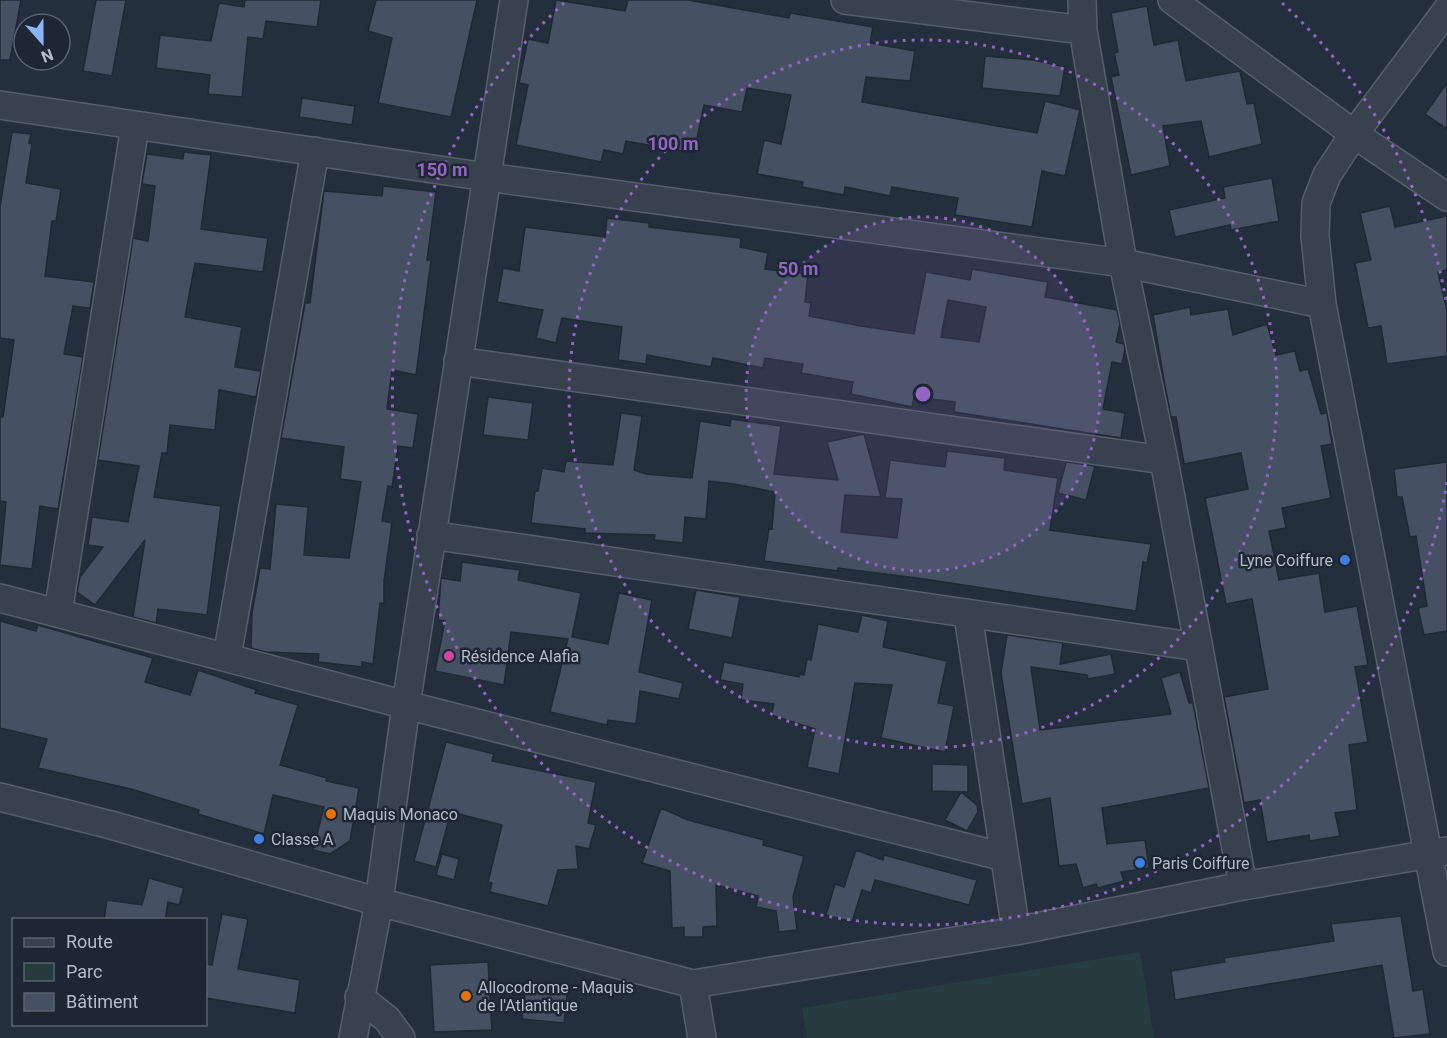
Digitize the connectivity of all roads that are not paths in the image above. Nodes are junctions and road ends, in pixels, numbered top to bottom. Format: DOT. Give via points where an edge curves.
graph roads {
  1 [pos="514,0"];
  2 [pos="846,0"];
  3 [pos="1083,0"];
  4 [pos="1172,0"];
  5 [pos="1447,10"];
  6 [pos="1083,30"];
  7 [pos="0,105"];
  8 [pos="135,126"];
  9 [pos="1354,134"];
  10 [pos="315,151"];
  11 [pos="487,177"];
  12 [pos="1447,197"];
  13 [pos="1123,263"];
  14 [pos="1322,304"];
  15 [pos="458,361"];
  16 [pos="1164,460"];
  17 [pos="431,535"];
  18 [pos="0,598"];
  19 [pos="58,613"];
  20 [pos="968,615"];
  21 [pos="1198,647"];
  22 [pos="227,657"];
  23 [pos="406,705"];
  24 [pos="0,797"];
  25 [pos="1437,853"];
  26 [pos="1004,857"];
  27 [pos="1243,886"];
  28 [pos="379,902"];
  29 [pos="1017,931"];
  30 [pos="1447,952"];
  31 [pos="693,984"];
  32 [pos="359,997"];
  33 [pos="353,1038"];
  34 [pos="401,1038"];
  35 [pos="702,1038"];
  1 -- 11 [label="street"];
  2 -- 6 [label="street"];
  3 -- 6 [label="street"];
  4 -- 9 [label="street"];
  5 -- 9 [label="street"];
  6 -- 13 [label="street"];
  7 -- 8 [label="street"];
  8 -- 10 [label="street"];
  8 -- 19 [label="street"];
  9 -- 12 [label="street"];
  9 -- 14 [label="street" via="1327,175 1316,203"];
  10 -- 11 [label="street"];
  10 -- 22 [label="street"];
  11 -- 13 [label="street"];
  11 -- 15 [label="street"];
  13 -- 14 [label="street"];
  13 -- 16 [label="street"];
  14 -- 25 [label="street"];
  15 -- 16 [label="street"];
  15 -- 17 [label="street"];
  16 -- 21 [label="street"];
  17 -- 20 [label="street"];
  17 -- 23 [label="street"];
  18 -- 19 [label="street"];
  19 -- 22 [label="street"];
  20 -- 21 [label="street"];
  20 -- 26 [label="street"];
  21 -- 27 [label="street"];
  22 -- 23 [label="street"];
  23 -- 26 [label="street"];
  23 -- 28 [label="street"];
  24 -- 28 [label="street"];
  25 -- 27 [label="street"];
  25 -- 30 [label="street"];
  26 -- 29 [label="street"];
  27 -- 29 [label="street"];
  28 -- 31 [label="street"];
  28 -- 32 [label="street"];
  29 -- 31 [label="street"];
  31 -- 35 [label="street"];
  32 -- 33 [label="street"];
  32 -- 34 [label="street" via="387,1019"];
}
